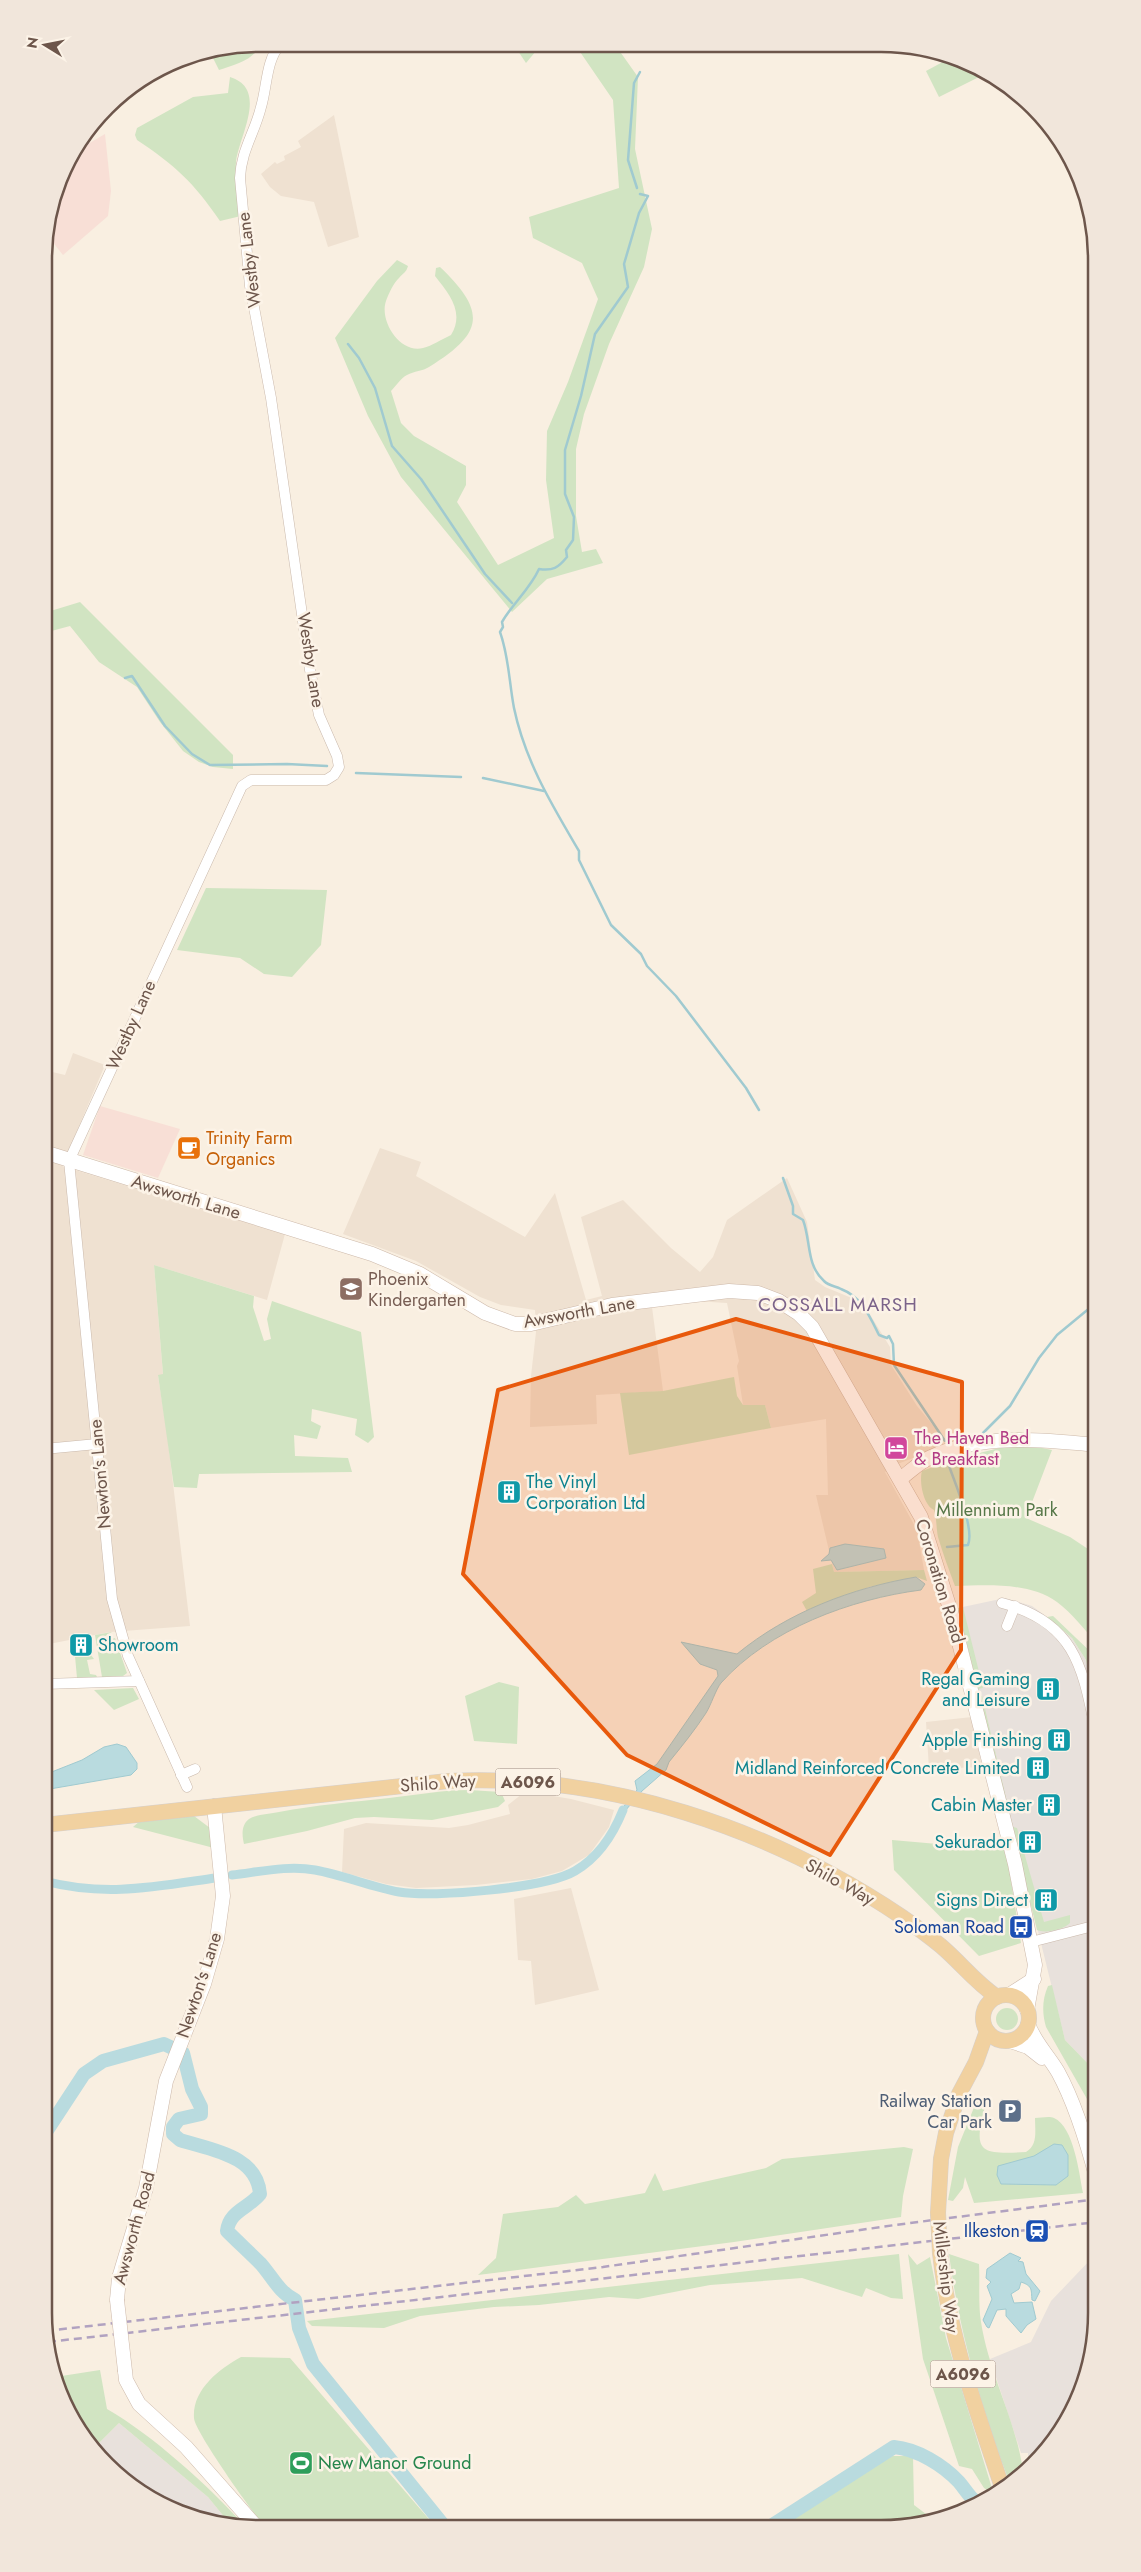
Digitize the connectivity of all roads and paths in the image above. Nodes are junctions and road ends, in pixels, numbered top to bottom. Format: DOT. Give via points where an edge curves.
graph roads {
  1 [pos="274,52"];
  2 [pos="52,1155"];
  3 [pos="69,1161"];
  4 [pos="97,1444"];
  5 [pos="1088,1444"];
  6 [pos="52,1448"];
  7 [pos="900,1479"];
  8 [pos="1002,1603"];
  9 [pos="1015,1606"];
  10 [pos="1007,1626"];
  11 [pos="139,1681"];
  12 [pos="52,1684"];
  13 [pos="1088,1694"];
  14 [pos="195,1769"];
  15 [pos="181,1775"];
  16 [pos="187,1787"];
  17 [pos="214,1806"];
  18 [pos="52,1825"];
  19 [pos="1088,1927"];
  20 [pos="1031,1942"];
  21 [pos="966,1973"];
  22 [pos="1034,1979"];
  23 [pos="1003,1996"];
  24 [pos="983,2014"];
  25 [pos="1028,2017"];
  26 [pos="987,2031"];
  27 [pos="1006,2041"];
  28 [pos="976,2062"];
  29 [pos="173,2064"];
  30 [pos="1055,2067"];
  31 [pos="1088,2153"];
  32 [pos="1000,2482"];
  33 [pos="250,2519"];
  1 -- 3 [label="street, Westby Lane" via="261,108 241,160 240,178 250,286 271,398 310,670 319,715 339,766 326,780 251,780 242,786"];
  2 -- 3 [label="street, Awsworth Lane"];
  3 -- 4 [label="street, Newton's Lane"];
  3 -- 7 [label="street, Awsworth Lane" via="372,1254 420,1274 485,1313 514,1324 531,1324 612,1305 702,1292 746,1291 768,1296 793,1309 812,1327"];
  4 -- 6 [label="street"];
  4 -- 11 [label="street, Newton's Lane" via="112,1599 120,1632"];
  5 -- 7 [label="street" via="1027,1440 975,1444 928,1458"];
  7 -- 20 [label="street, Coronation Road" via="924,1523 946,1596 997,1789"];
  8 -- 9 [label="street"];
  9 -- 10 [label="street"];
  9 -- 13 [label="street" via="1036,1615 1071,1647 1084,1674"];
  11 -- 12 [label="street"];
  11 -- 15 [label="street, Newton's Lane"];
  14 -- 15 [label="street"];
  15 -- 16 [label="street, Newton's Lane"];
  17 -- 18 [label="main road, Shilo Way / A6096"];
  17 -- 21 [label="main road, Shilo Way / A6096" via="477,1779 554,1784 618,1795 740,1832 834,1876 928,1936"];
  17 -- 29 [label="street, Newton's Lane" via="222,1911 212,1961"];
  19 -- 20 [label="street"];
  20 -- 22 [label="street, Coronation Road"];
  21 -- 23 [label="main road, Shilo Way / A6096"];
  21 -- 24 [label="main road, Shilo Way / A6096"];
  22 -- 23 [label="street"];
  22 -- 25 [label="street, Coronation Road"];
  23 -- 24 [label="main road" via="990,2002"];
  23 -- 25 [label="main road" via="1022,2002"];
  24 -- 26 [label="main road"];
  25 -- 27 [label="main road" via="1023,2034"];
  25 -- 30 [label="street" via="1034,2040"];
  26 -- 27 [label="main road" via="993,2037"];
  26 -- 28 [label="main road, Millership Way / A6096"];
  27 -- 28 [label="main road, Millership Way / A6096"];
  27 -- 30 [label="street" via="1028,2047"];
  28 -- 32 [label="main road, Millership Way / A6096, bridge" via="958,2094 941,2159 940,2253 948,2313 961,2367"];
  29 -- 33 [label="street, Awsworth Road, bridge" via="162,2098 146,2188 119,2278 117,2300 126,2380 139,2404 186,2447"];
  30 -- 31 [label="street"];
}
